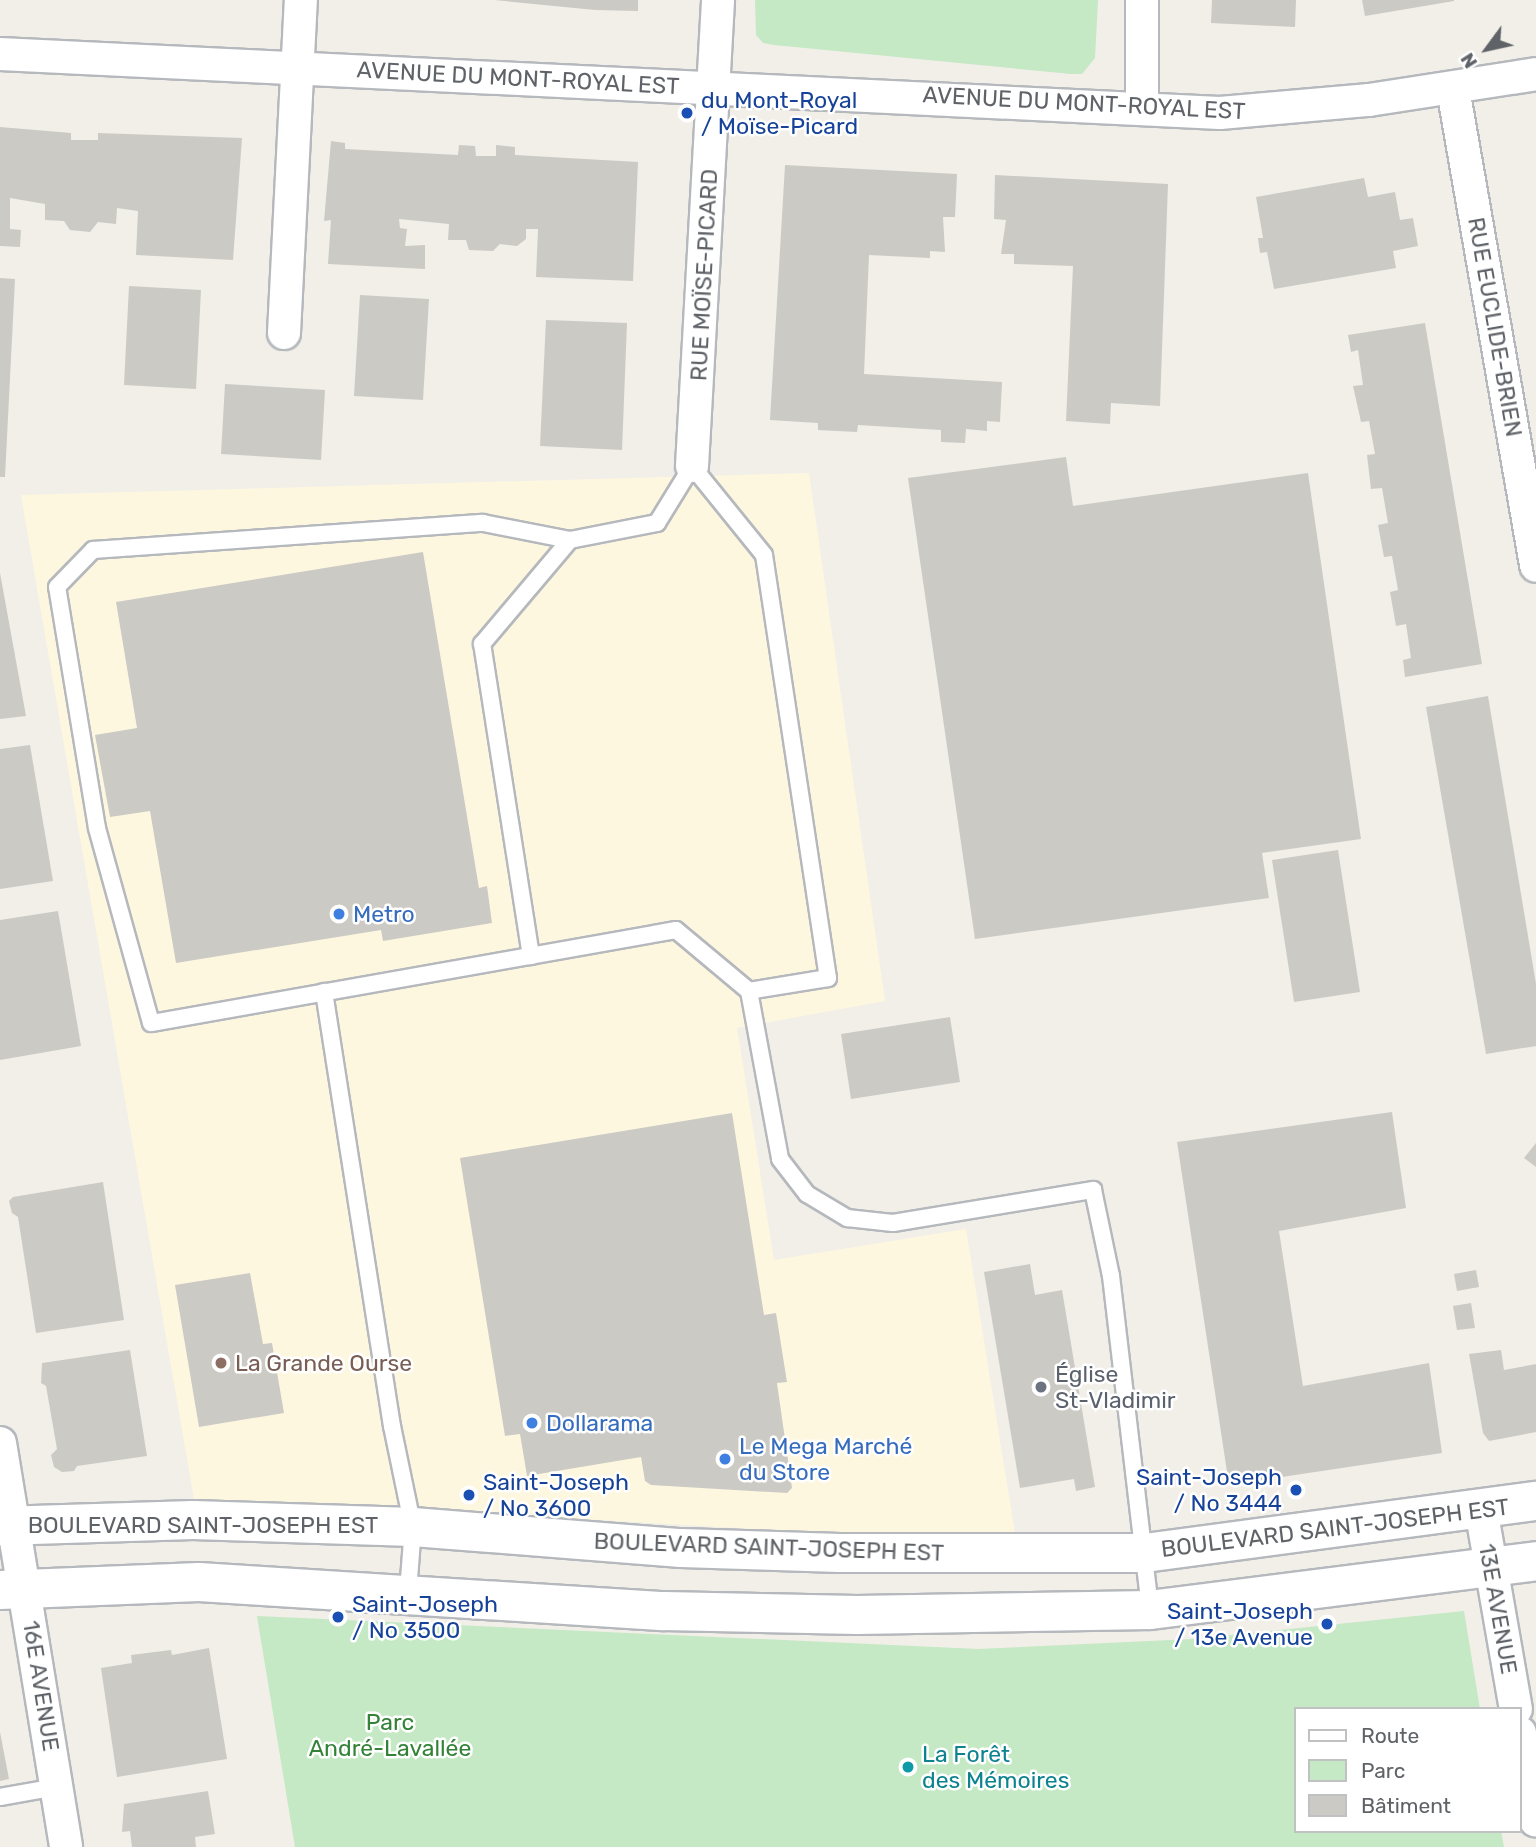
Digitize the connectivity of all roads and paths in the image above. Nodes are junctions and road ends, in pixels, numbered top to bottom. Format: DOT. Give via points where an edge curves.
graph roads {
  1 [pos="300,0"];
  2 [pos="718,0"];
  3 [pos="1142,0"];
  4 [pos="0,54"];
  5 [pos="297,66"];
  6 [pos="1536,74"];
  7 [pos="715,88"];
  8 [pos="1453,89"];
  9 [pos="1142,109"];
  10 [pos="284,332"];
  11 [pos="692,466"];
  12 [pos="570,540"];
  13 [pos="1536,566"];
  14 [pos="531,956"];
  15 [pos="749,990"];
  16 [pos="324,992"];
  17 [pos="0,1443"];
  18 [pos="1536,1501"];
  19 [pos="1481,1509"];
  20 [pos="8,1526"];
  21 [pos="413,1527"];
  22 [pos="1145,1553"];
  23 [pos="1536,1561"];
  24 [pos="1491,1567"];
  25 [pos="13,1589"];
  26 [pos="408,1592"];
  27 [pos="1150,1609"];
  28 [pos="1516,1707"];
  29 [pos="1522,1744"];
  30 [pos="57,1787"];
  31 [pos="0,1797"];
  32 [pos="1536,1821"];
  33 [pos="66,1847"];
  1 -- 5 [label="street"];
  2 -- 7 [label="street, RUE MOÏSE-PICARD"];
  3 -- 9 [label="street"];
  4 -- 5 [label="street, AVENUE DU MONT-ROYAL EST"];
  5 -- 7 [label="street, AVENUE DU MONT-ROYAL EST"];
  5 -- 10 [label="street"];
  6 -- 8 [label="street, AVENUE DU MONT-ROYAL EST"];
  7 -- 9 [label="street, AVENUE DU MONT-ROYAL EST"];
  7 -- 11 [label="street, RUE MOÏSE-PICARD"];
  8 -- 9 [label="street, AVENUE DU MONT-ROYAL EST" via="1300,108 1220,113"];
  8 -- 13 [label="street, RUE EUCLIDE-BRIEN"];
  11 -- 12 [label="lane" via="657,523"];
  11 -- 15 [label="lane" via="764,555 828,978"];
  12 -- 14 [label="lane" via="482,645"];
  12 -- 16 [label="lane" via="482,523 93,550 57,587 97,828 151,1023"];
  14 -- 15 [label="lane" via="676,930"];
  14 -- 16 [label="lane"];
  15 -- 22 [label="lane" via="780,1159 807,1194 848,1218 893,1223 1093,1189 1111,1276"];
  16 -- 21 [label="lane" via="392,1426"];
  17 -- 20 [label="street, 16E AVENUE"];
  18 -- 19 [label="main road, BOULEVARD SAINT-JOSEPH EST"];
  19 -- 22 [label="main road, BOULEVARD SAINT-JOSEPH EST"];
  19 -- 24 [label="street, 13E AVENUE"];
  20 -- 21 [label="main road, BOULEVARD SAINT-JOSEPH EST" via="193,1520"];
  20 -- 25 [label="street, 16E AVENUE"];
  21 -- 22 [label="main road, BOULEVARD SAINT-JOSEPH EST" via="734,1550"];
  21 -- 26 [label="lane"];
  22 -- 27 [label="lane"];
  23 -- 24 [label="main road"];
  24 -- 27 [label="main road"];
  24 -- 28 [label="street, 13E AVENUE"];
  25 -- 26 [label="main road" via="199,1582"];
  25 -- 30 [label="street, 16E AVENUE"];
  26 -- 27 [label="main road" via="664,1611 857,1615"];
  29 -- 32 [label="street"];
  30 -- 31 [label="lane"];
  30 -- 33 [label="street, 16E AVENUE"];
}
